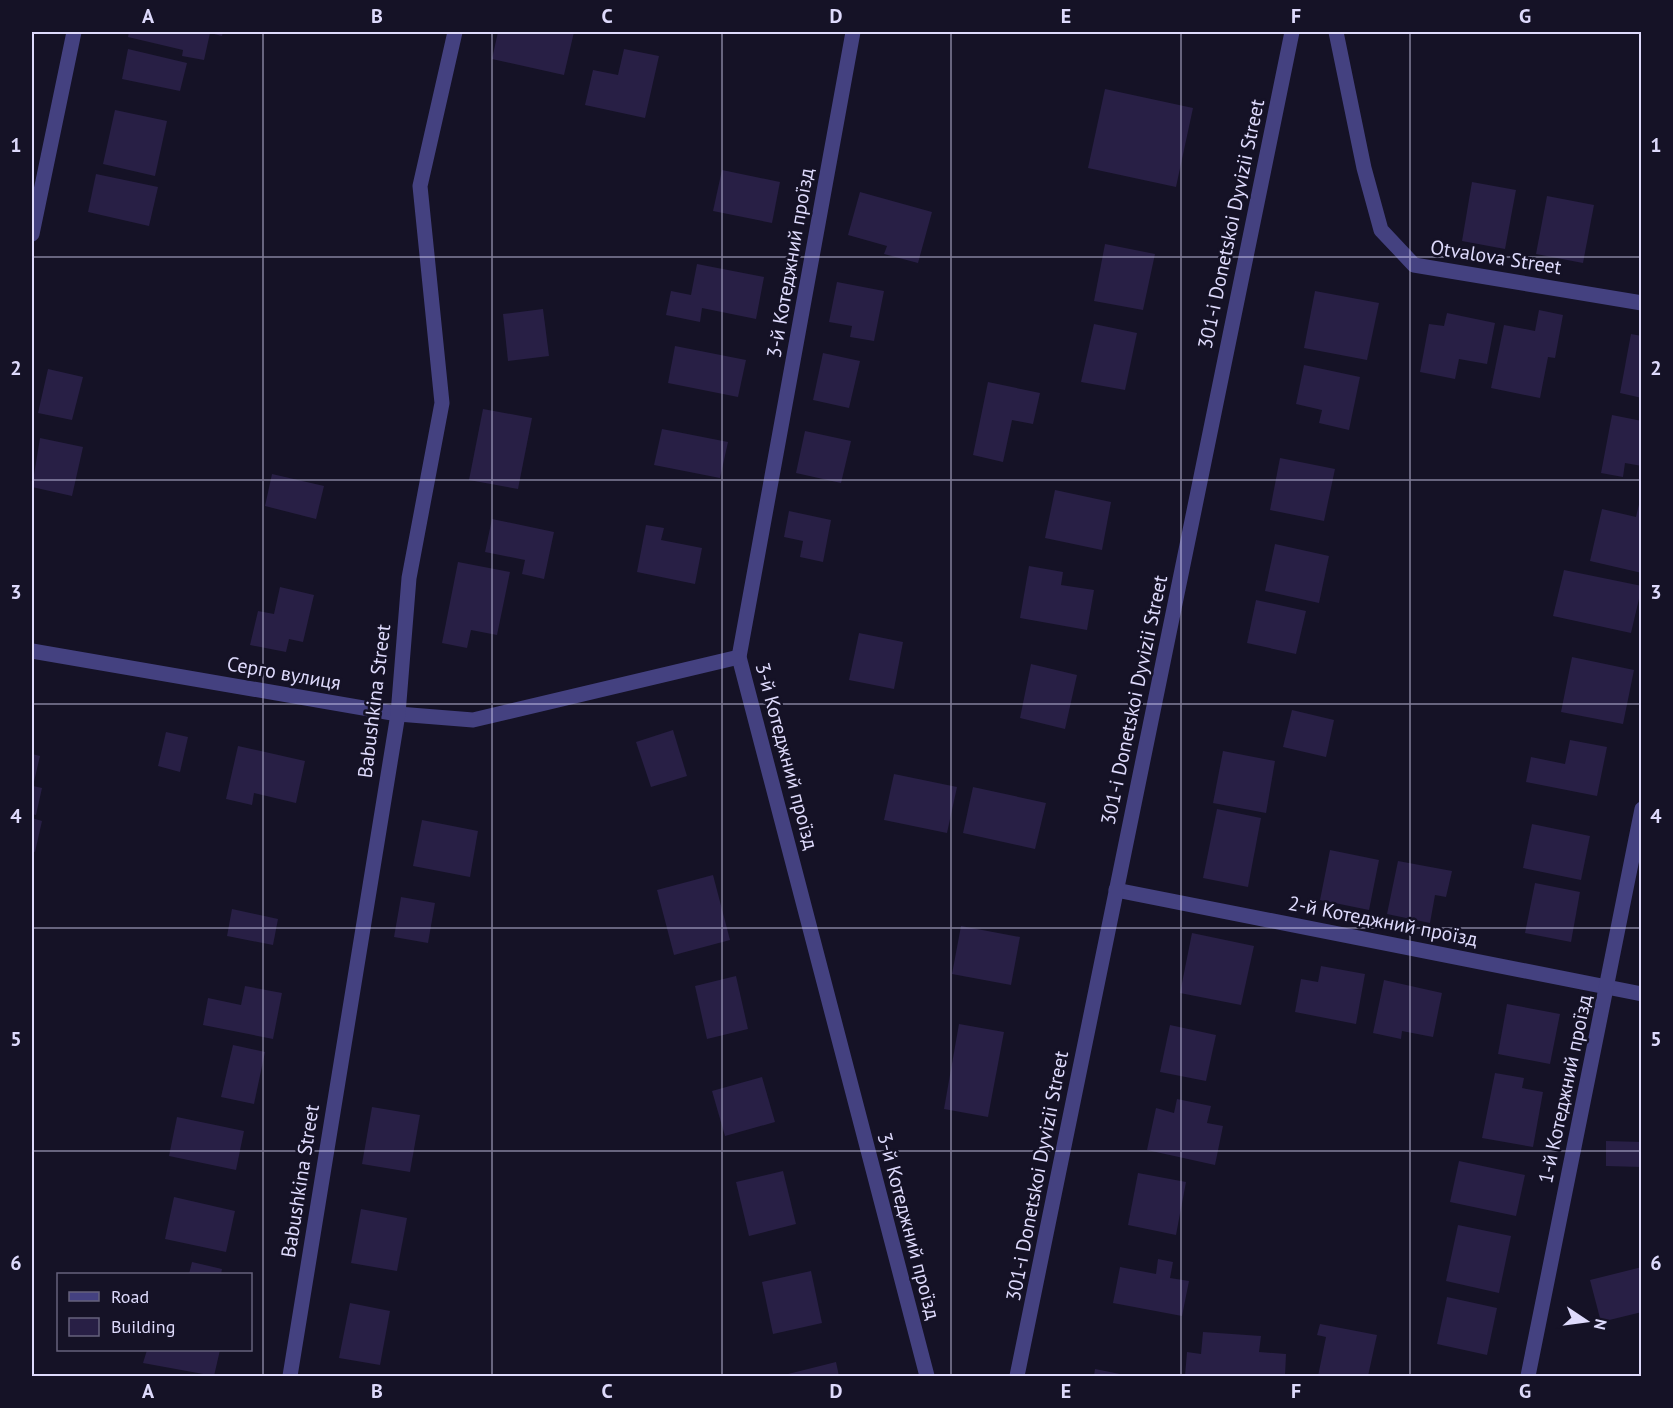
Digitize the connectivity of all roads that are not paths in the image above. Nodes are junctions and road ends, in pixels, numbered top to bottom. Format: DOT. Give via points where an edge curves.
graph roads {
  1 [pos="74,32"];
  2 [pos="455,32"];
  3 [pos="853,32"];
  4 [pos="1292,32"];
  5 [pos="1336,32"];
  6 [pos="32,234"];
  7 [pos="1641,303"];
  8 [pos="32,651"];
  9 [pos="740,657"];
  10 [pos="398,714"];
  11 [pos="1641,809"];
  12 [pos="1116,890"];
  13 [pos="1608,988"];
  14 [pos="1641,994"];
  15 [pos="290,1377"];
  16 [pos="927,1377"];
  17 [pos="1017,1377"];
  18 [pos="1528,1377"];
  1 -- 6 [label="street"];
  2 -- 10 [label="street, Babushkina Street" via="420,186 442,403 409,578"];
  3 -- 9 [label="street, 3-й Котеджний проїзд"];
  4 -- 12 [label="street, 301-i Donetskoi Dyvizii Street"];
  5 -- 7 [label="street, Otvalova Street" via="1381,230 1414,265"];
  8 -- 10 [label="street, Серго вулиця"];
  9 -- 10 [label="street, Серго вулиця" via="472,720"];
  9 -- 16 [label="street, 3-й Котеджний проїзд"];
  10 -- 15 [label="street, Babushkina Street"];
  11 -- 13 [label="street, 1-й Котеджний проїзд"];
  12 -- 13 [label="street, 2-й Котеджний проїзд"];
  12 -- 17 [label="street, 301-i Donetskoi Dyvizii Street"];
  13 -- 14 [label="street, 2-й Котеджний проїзд"];
  13 -- 18 [label="street, 1-й Котеджний проїзд"];
}
